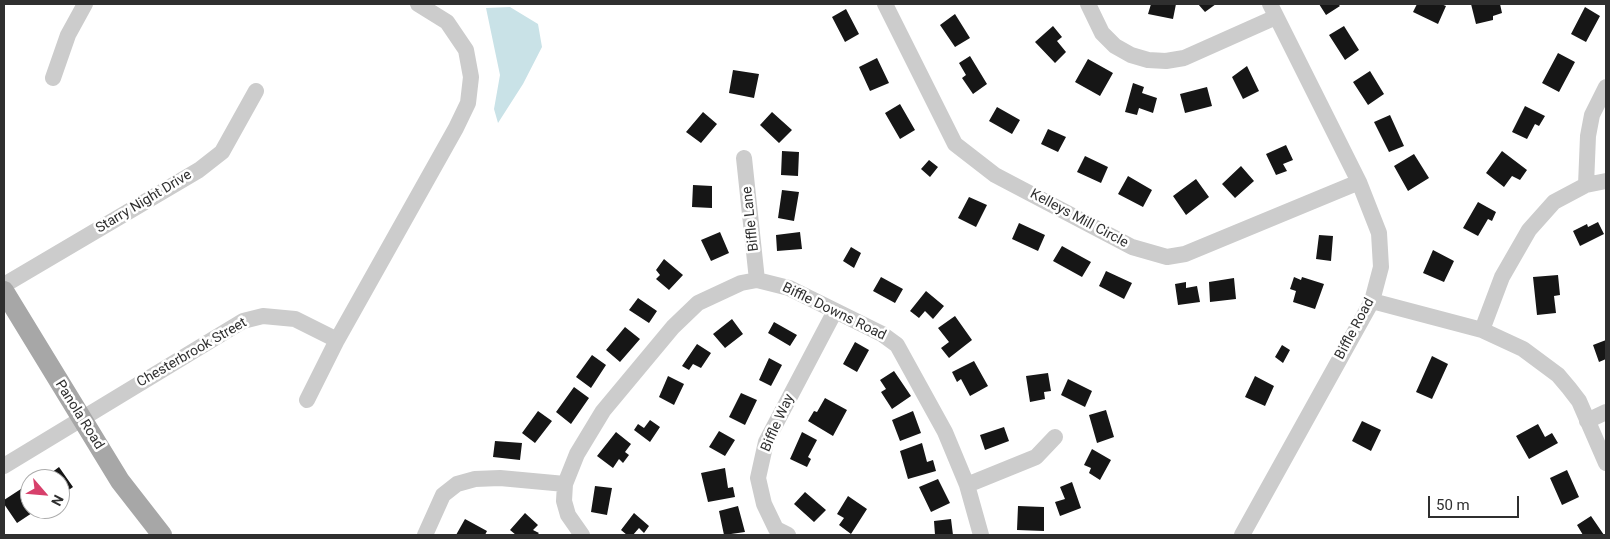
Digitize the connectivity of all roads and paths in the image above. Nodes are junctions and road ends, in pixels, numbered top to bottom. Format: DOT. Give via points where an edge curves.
graph roads {
  1 [pos="85,4"];
  2 [pos="418,4"];
  3 [pos="885,4"];
  4 [pos="1088,4"];
  5 [pos="1273,10"];
  6 [pos="53,78"];
  7 [pos="1606,87"];
  8 [pos="256,91"];
  9 [pos="744,158"];
  10 [pos="1606,181"];
  11 [pos="1359,182"];
  12 [pos="1586,185"];
  13 [pos="757,280"];
  14 [pos="4,285"];
  15 [pos="4,291"];
  16 [pos="1372,301"];
  17 [pos="835,311"];
  18 [pos="1482,330"];
  19 [pos="337,340"];
  20 [pos="307,400"];
  21 [pos="1606,412"];
  22 [pos="81,418"];
  23 [pos="1587,421"];
  24 [pos="1055,437"];
  25 [pos="1606,463"];
  26 [pos="4,466"];
  27 [pos="565,484"];
  28 [pos="967,485"];
  29 [pos="162,535"];
  30 [pos="426,535"];
  31 [pos="582,535"];
  32 [pos="788,535"];
  33 [pos="982,535"];
  34 [pos="1242,535"];
  1 -- 6 [label="street" via="68,35"];
  2 -- 19 [label="street" via="447,22 466,50 471,77 468,104"];
  3 -- 11 [label="street, Kelleys Mill Circle" via="956,144 995,175 1132,247 1167,257 1185,254"];
  4 -- 5 [label="street" via="1102,33 1115,46 1148,60 1166,61 1184,58"];
  5 -- 11 [label="street, Biffle Road"];
  7 -- 12 [label="street" via="1592,114"];
  8 -- 14 [label="street, Starry Night Drive" via="222,152 215,158"];
  9 -- 13 [label="street, Biffle Lane"];
  10 -- 12 [label="street"];
  11 -- 16 [label="street, Biffle Road" via="1379,233 1381,267"];
  12 -- 18 [label="street" via="1554,202 1530,230 1502,277"];
  13 -- 17 [label="street, Biffle Downs Road" via="790,288"];
  13 -- 27 [label="street" via="742,283 698,303 673,327 603,411 577,454"];
  15 -- 22 [label="main road, Panola Road"];
  16 -- 18 [label="street"];
  16 -- 34 [label="street, Biffle Road"];
  17 -- 28 [label="street, Biffle Downs Road" via="897,345 945,432"];
  17 -- 32 [label="street, Biffle Way" via="766,442 758,478 764,504 776,528"];
  18 -- 23 [label="street" via="1524,349 1558,375 1578,401"];
  19 -- 20 [label="street"];
  19 -- 22 [label="street, Chesterbrook Street" via="295,319 263,316 243,321"];
  21 -- 23 [label="street"];
  22 -- 26 [label="street, Chesterbrook Street"];
  22 -- 29 [label="main road, Panola Road" via="120,481"];
  23 -- 25 [label="street"];
  24 -- 28 [label="street" via="1036,457"];
  27 -- 30 [label="street" via="500,478 457,484 443,495"];
  27 -- 31 [label="street" via="564,501 568,515"];
  28 -- 33 [label="street, Biffle Downs Road"];
}
